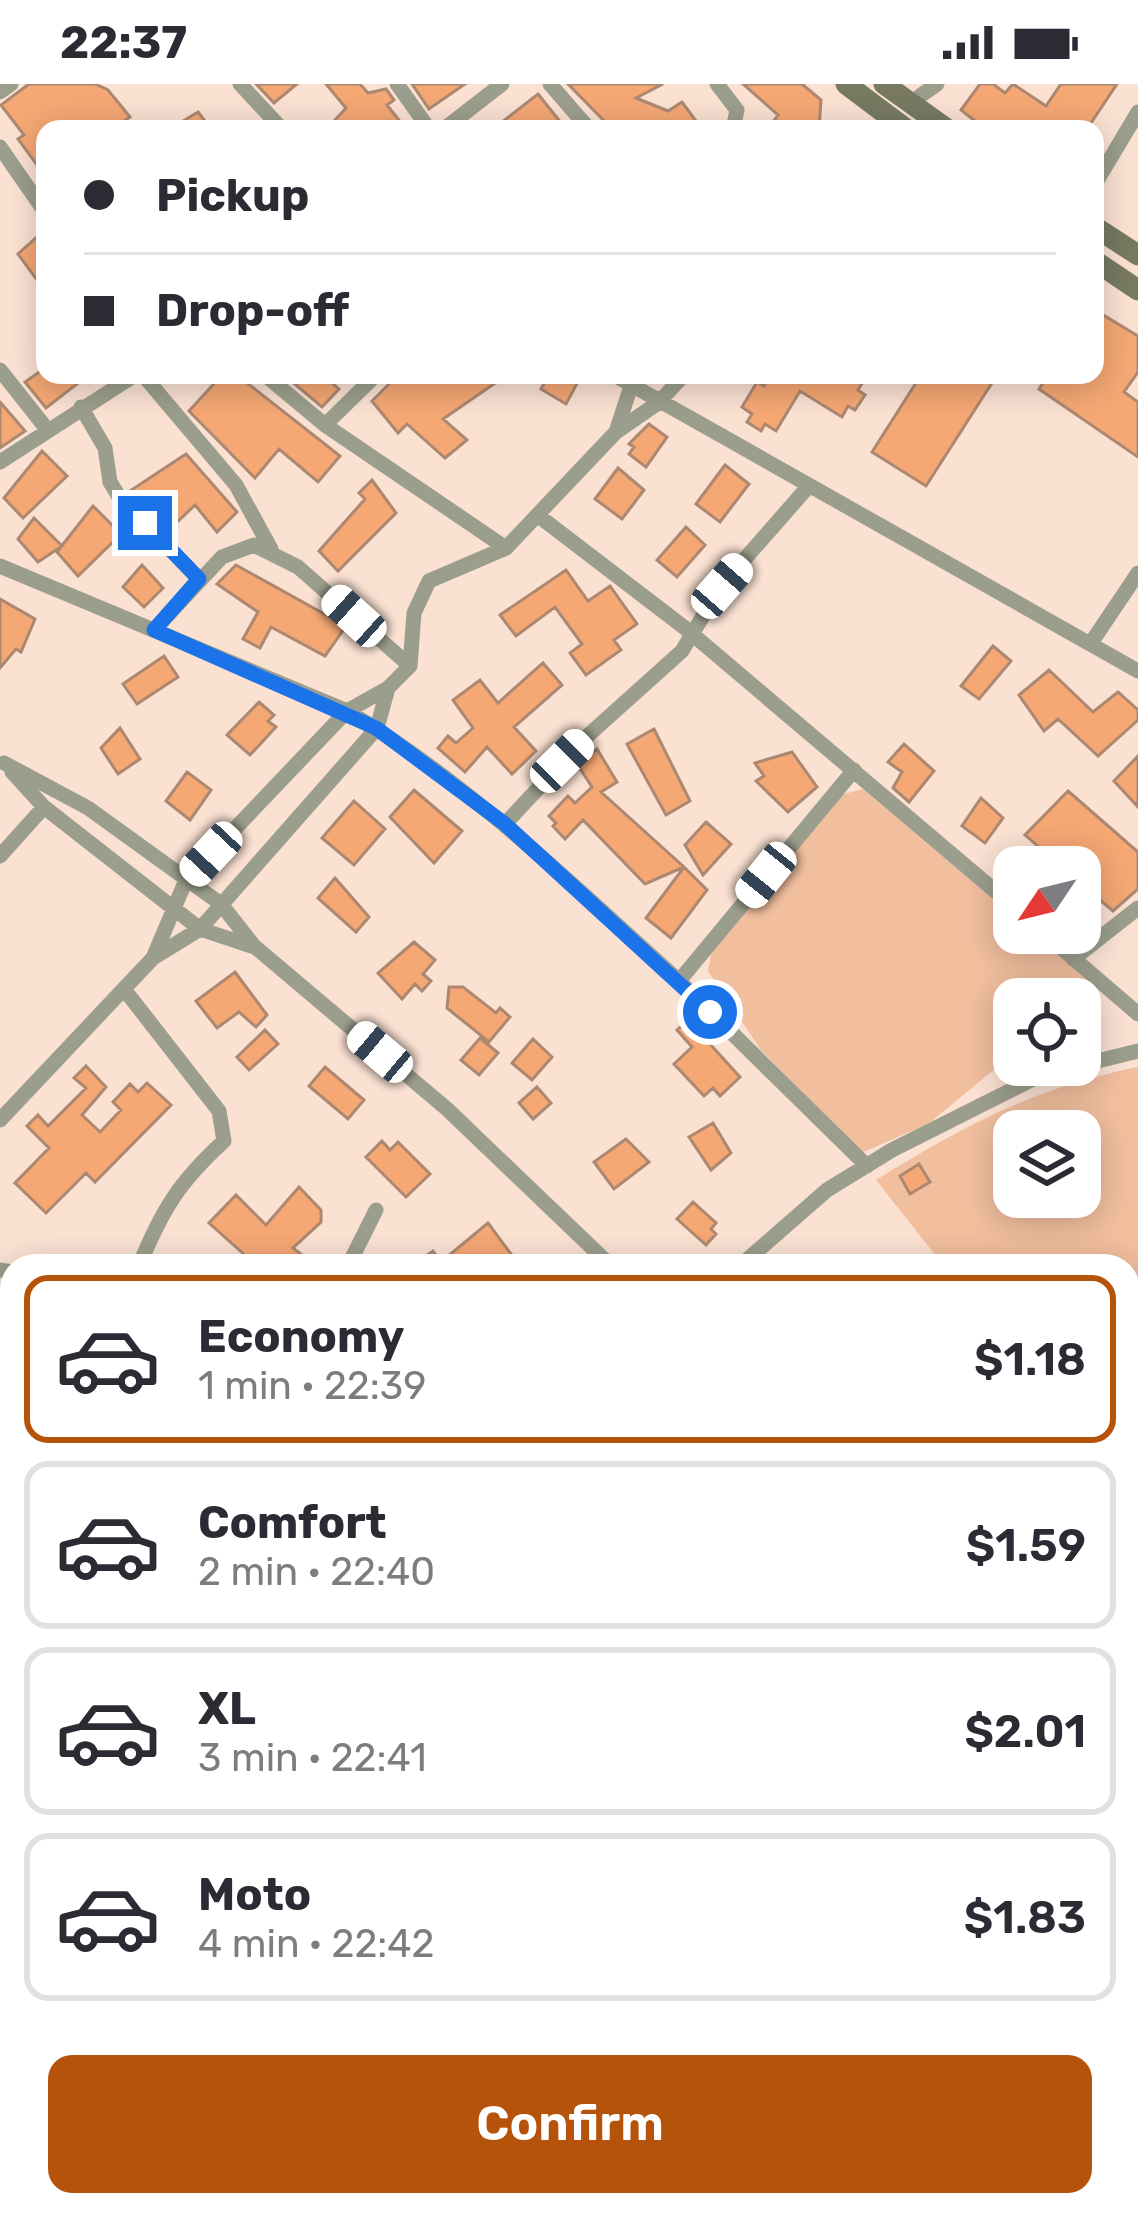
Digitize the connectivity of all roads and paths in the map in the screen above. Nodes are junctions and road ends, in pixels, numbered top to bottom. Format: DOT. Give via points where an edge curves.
graph roads {
  1 [pos="11,84"];
  2 [pos="240,84"];
  3 [pos="397,84"];
  4 [pos="502,84"];
  5 [pos="550,84"];
  6 [pos="717,84"];
  7 [pos="847,84"];
  8 [pos="937,84"];
  9 [pos="0,92"];
  10 [pos="900,111"];
  11 [pos="1138,112"];
  12 [pos="274,120"];
  13 [pos="423,120"];
  14 [pos="456,120"];
  15 [pos="581,120"];
  16 [pos="735,120"];
  17 [pos="0,147"];
  18 [pos="1104,169"];
  19 [pos="36,199"];
  20 [pos="1104,233"];
  21 [pos="1138,255"];
  22 [pos="1104,267"];
  23 [pos="1138,290"];
  24 [pos="0,370"];
  25 [pos="123,384"];
  26 [pos="147,384"];
  27 [pos="276,384"];
  28 [pos="367,384"];
  29 [pos="634,384"];
  30 [pos="640,384"];
  31 [pos="676,384"];
  32 [pos="658,403"];
  33 [pos="81,407"];
  34 [pos="325,425"];
  35 [pos="46,428"];
  36 [pos="616,432"];
  37 [pos="0,462"];
  38 [pos="807,488"];
  39 [pos="540,517"];
  40 [pos="506,548"];
  41 [pos="271,549"];
  42 [pos="0,566"];
  43 [pos="1138,573"];
  44 [pos="199,579"];
  45 [pos="154,630"];
  46 [pos="694,636"];
  47 [pos="1091,643"];
  48 [pos="410,666"];
  49 [pos="1138,671"];
  50 [pos="388,688"];
  51 [pos="347,711"];
  52 [pos="376,728"];
  53 [pos="2,761"];
  54 [pos="854,770"];
  55 [pos="44,807"];
  56 [pos="505,824"];
  57 [pos="0,856"];
  58 [pos="186,880"];
  59 [pos="993,890"];
  60 [pos="221,904"];
  61 [pos="172,908"];
  62 [pos="1138,908"];
  63 [pos="200,929"];
  64 [pos="254,946"];
  65 [pos="1068,954"];
  66 [pos="153,958"];
  67 [pos="1073,958"];
  68 [pos="679,981"];
  69 [pos="124,988"];
  70 [pos="1138,1014"];
  71 [pos="1138,1051"];
  72 [pos="0,1120"];
  73 [pos="867,1166"];
  74 [pos="376,1210"];
  75 [pos="144,1254"];
  76 [pos="354,1254"];
  77 [pos="598,1254"];
  78 [pos="754,1254"];
  1 -- 9 [label="street"];
  2 -- 12 [label="street"];
  3 -- 13 [label="street"];
  4 -- 14 [label="street"];
  5 -- 15 [label="street"];
  6 -- 16 [label="street"];
  7 -- 10 [label="street"];
  8 -- 10 [label="street"];
  11 -- 18 [label="street"];
  17 -- 19 [label="street"];
  20 -- 21 [label="street"];
  22 -- 23 [label="street"];
  24 -- 35 [label="street"];
  25 -- 33 [label="street"];
  26 -- 41 [label="street" via="236,485"];
  27 -- 34 [label="street"];
  28 -- 34 [label="street"];
  29 -- 36 [label="street"];
  30 -- 32 [label="street"];
  31 -- 32 [label="street"];
  32 -- 36 [label="street"];
  32 -- 38 [label="street"];
  33 -- 35 [label="street"];
  33 -- 44 [label="street" via="105,448 118,495"];
  34 -- 40 [label="street"];
  35 -- 37 [label="street"];
  36 -- 39 [label="street"];
  38 -- 46 [label="street" via="722,586"];
  38 -- 47 [label="street"];
  39 -- 40 [label="street"];
  39 -- 46 [label="street"];
  40 -- 48 [label="street" via="429,581 414,614"];
  41 -- 44 [label="street" via="238,547"];
  41 -- 48 [label="street"];
  42 -- 45 [label="street"];
  43 -- 47 [label="street"];
  44 -- 45 [label="street"];
  45 -- 51 [label="street"];
  46 -- 54 [label="street"];
  46 -- 56 [label="street"];
  47 -- 49 [label="street"];
  48 -- 50 [label="street"];
  50 -- 51 [label="street"];
  50 -- 52 [label="street"];
  51 -- 52 [label="street"];
  51 -- 58 [label="street"];
  52 -- 56 [label="street"];
  52 -- 60 [label="street"];
  53 -- 55 [label="street"];
  53 -- 58 [label="street" via="88,808"];
  54 -- 59 [label="street"];
  54 -- 68 [label="street"];
  55 -- 57 [label="street"];
  55 -- 61 [label="street"];
  56 -- 68 [label="street"];
  58 -- 60 [label="street"];
  58 -- 61 [label="street"];
  60 -- 63 [label="street"];
  60 -- 64 [label="street"];
  61 -- 63 [label="street"];
  61 -- 66 [label="street"];
  62 -- 67 [label="street"];
  63 -- 64 [label="street"];
  63 -- 66 [label="street"];
  64 -- 77 [label="street" via="447,1109"];
  65 -- 67 [label="street"];
  66 -- 69 [label="street"];
  67 -- 70 [label="street"];
  68 -- 73 [label="street"];
  69 -- 72 [label="street"];
  69 -- 75 [label="street" via="219,1111 224,1141 183,1178"];
  71 -- 73 [label="street" via="1041,1075"];
  73 -- 78 [label="street"];
  74 -- 76 [label="street"];
}
